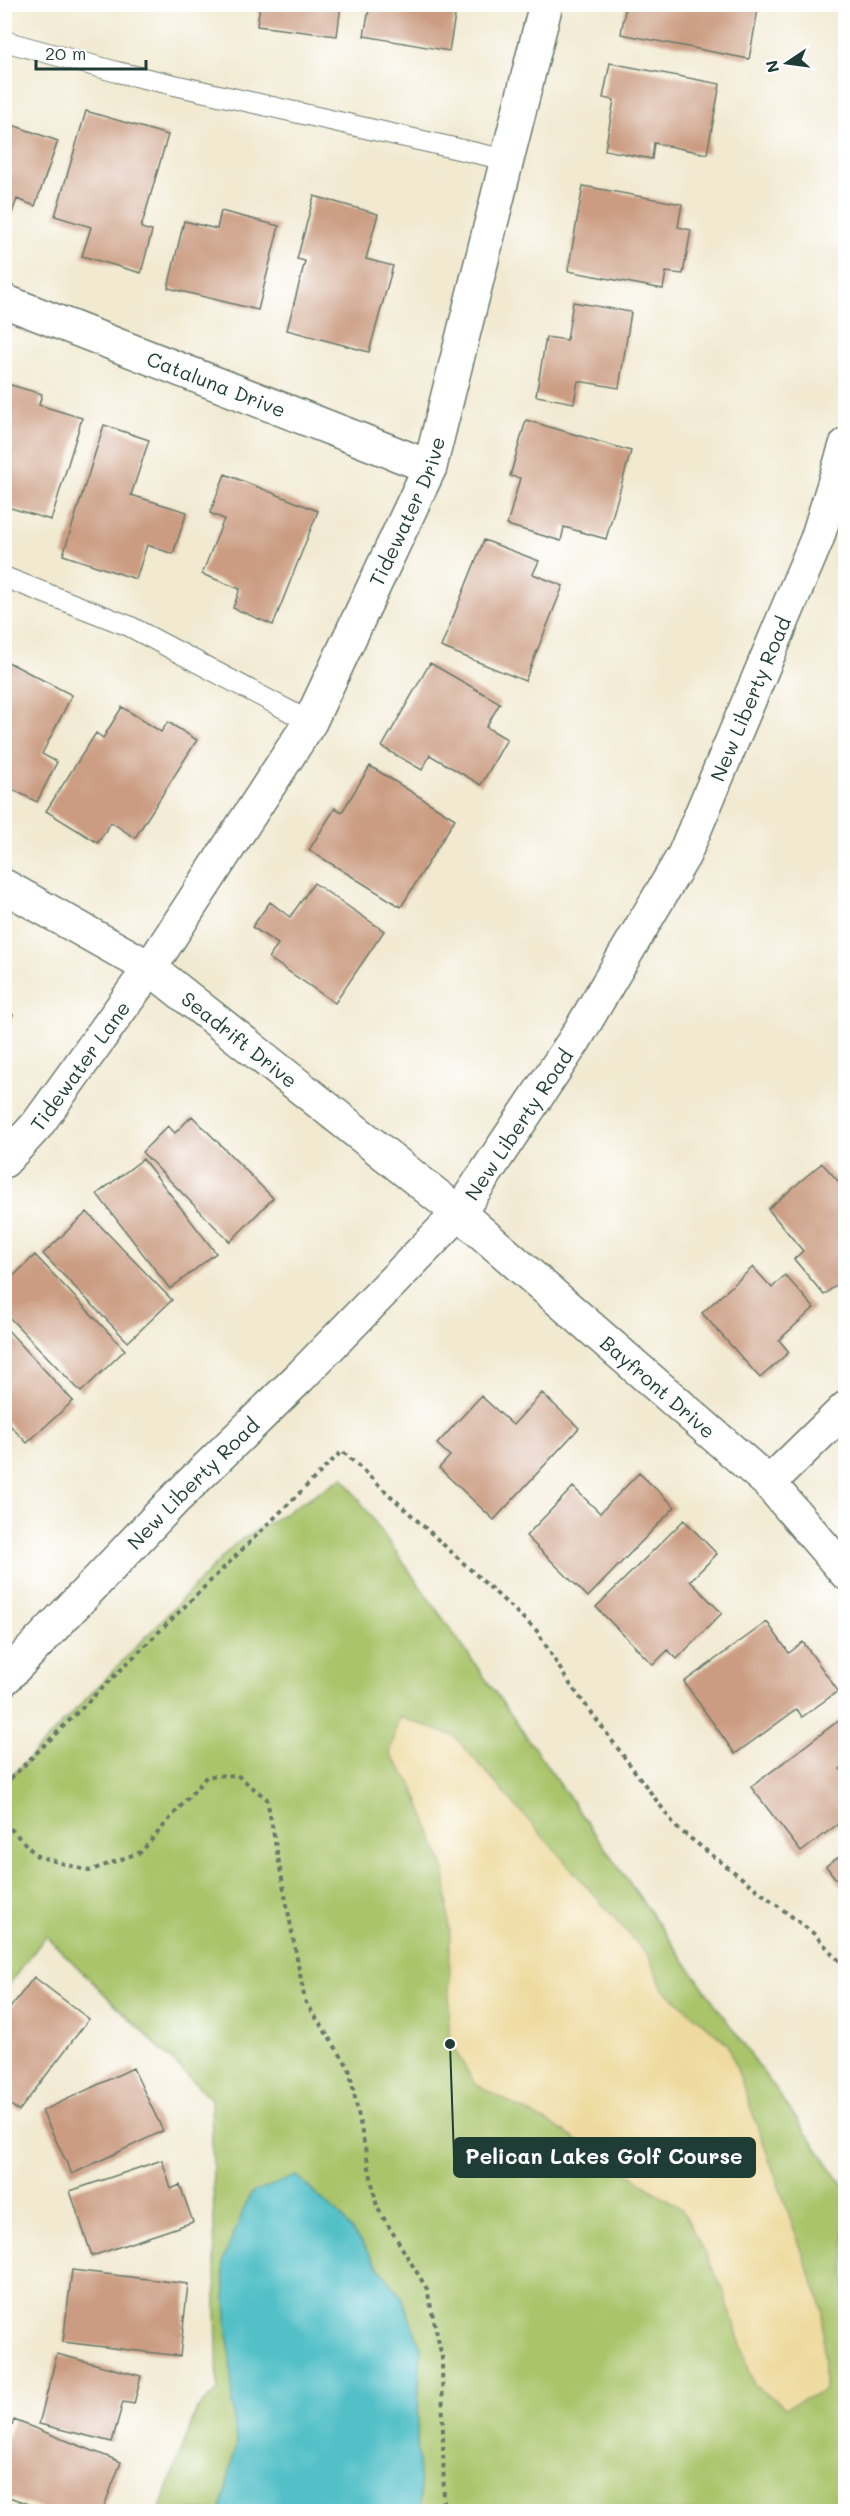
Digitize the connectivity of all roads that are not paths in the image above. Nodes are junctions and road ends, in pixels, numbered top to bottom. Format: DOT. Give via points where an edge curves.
graph roads {
  1 [pos="546,4"];
  2 [pos="4,41"];
  3 [pos="507,160"];
  4 [pos="4,301"];
  5 [pos="846,445"];
  6 [pos="430,466"];
  7 [pos="4,577"];
  8 [pos="310,722"];
  9 [pos="4,886"];
  10 [pos="150,968"];
  11 [pos="4,1161"];
  12 [pos="459,1213"];
  13 [pos="846,1408"];
  14 [pos="769,1483"];
  15 [pos="846,1573"];
  16 [pos="4,1679"];
  1 -- 3 [label="street, Tidewater Drive"];
  2 -- 3 [label="lane" via="117,72"];
  3 -- 6 [label="street, Tidewater Drive"];
  4 -- 6 [label="street, Cataluna Drive"];
  5 -- 12 [label="street, New Liberty Road" via="817,539 684,855 574,1041"];
  6 -- 8 [label="street, Tidewater Drive"];
  7 -- 8 [label="lane" via="129,627"];
  8 -- 10 [label="street, Tidewater Drive"];
  9 -- 10 [label="street, Seadrift Drive"];
  10 -- 11 [label="street, Tidewater Lane" via="37,1125"];
  10 -- 12 [label="street, Seadrift Drive"];
  12 -- 14 [label="street, Bayfront Drive"];
  12 -- 16 [label="street, New Liberty Road" via="174,1500"];
  13 -- 14 [label="street"];
  14 -- 15 [label="street, Bayfront Drive"];
}
